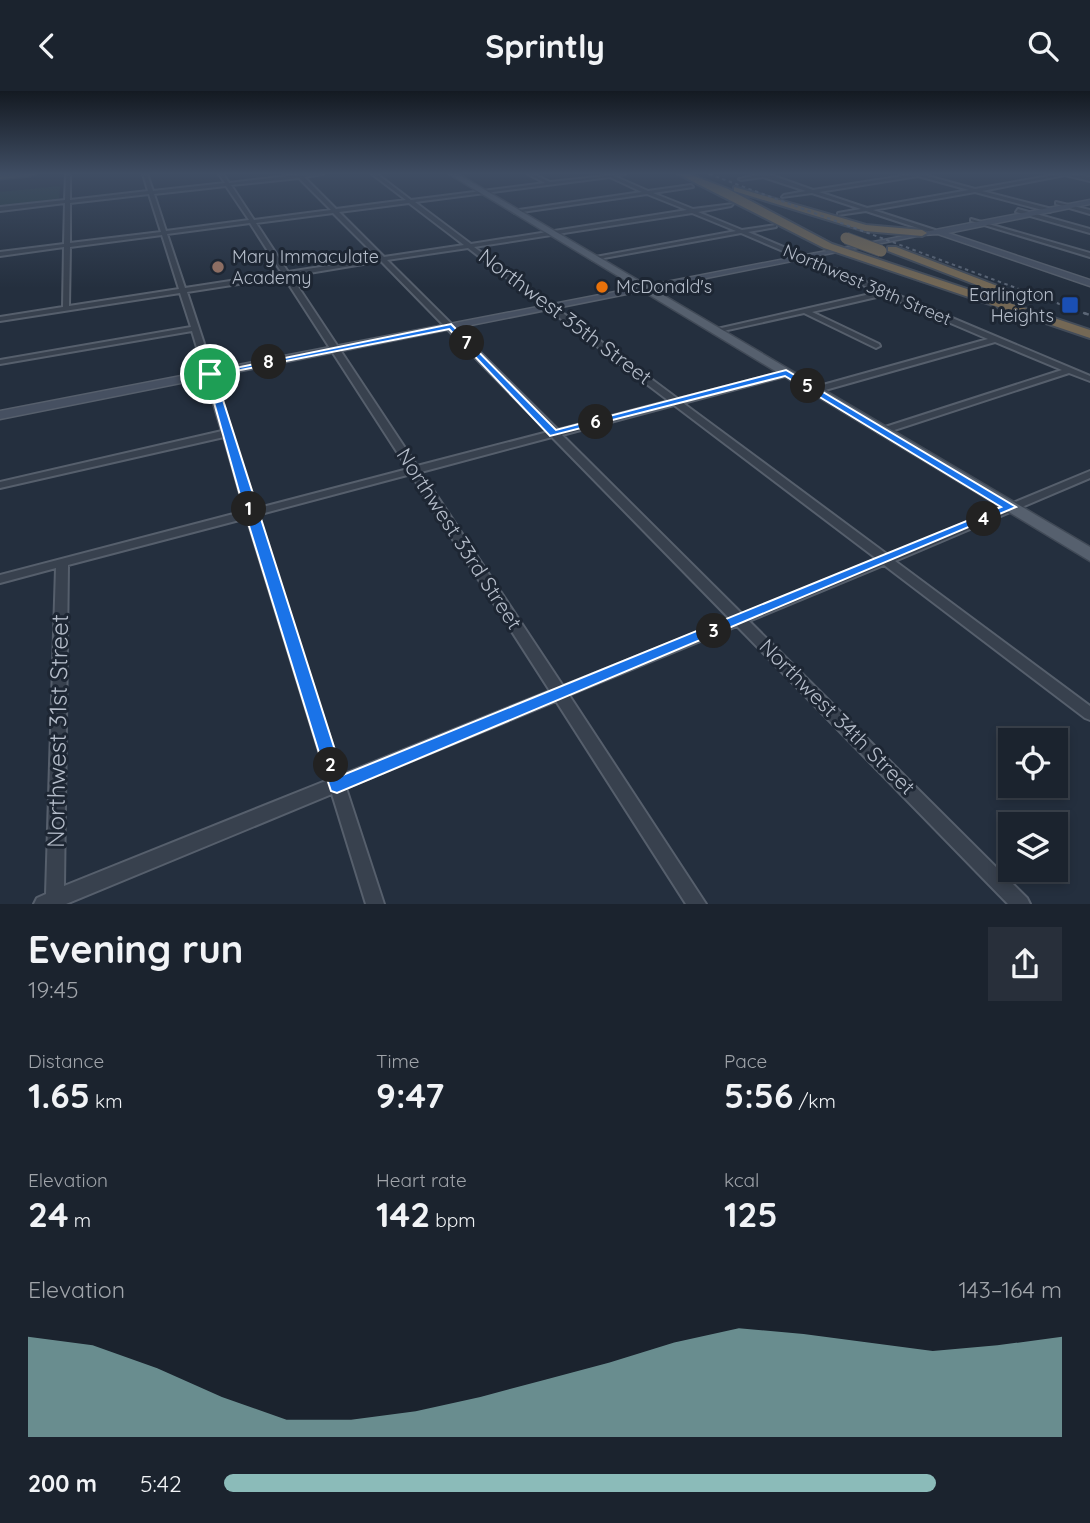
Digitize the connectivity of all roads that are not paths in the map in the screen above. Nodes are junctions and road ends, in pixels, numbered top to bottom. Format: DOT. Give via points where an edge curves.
graph roads {
  1 [pos="67,212"];
  2 [pos="156,212"];
  3 [pos="246,212"];
  4 [pos="328,212"];
  5 [pos="336,212"];
  6 [pos="425,212"];
  7 [pos="517,212"];
  8 [pos="686,212"];
  9 [pos="694,212"];
  10 [pos="766,212"];
  11 [pos="779,212"];
  12 [pos="793,212"];
  13 [pos="852,212"];
  14 [pos="876,212"];
  15 [pos="1013,212"];
  16 [pos="1021,212"];
  17 [pos="1045,212"];
  18 [pos="840,214"];
  19 [pos="1030,215"];
  20 [pos="973,220"];
  21 [pos="252,222"];
  22 [pos="985,223"];
  23 [pos="808,224"];
  24 [pos="774,226"];
  25 [pos="1090,231"];
  26 [pos="551,232"];
  27 [pos="741,232"];
  28 [pos="927,232"];
  29 [pos="163,233"];
  30 [pos="834,233"];
  31 [pos="856,234"];
  32 [pos="470,245"];
  33 [pos="66,246"];
  34 [pos="890,246"];
  35 [pos="839,250"];
  36 [pos="0,254"];
  37 [pos="1090,255"];
  38 [pos="807,256"];
  39 [pos="593,258"];
  40 [pos="382,259"];
  41 [pos="865,260"];
  42 [pos="285,274"];
  43 [pos="1090,283"];
  44 [pos="644,288"];
  45 [pos="181,290"];
  46 [pos="884,293"];
  47 [pos="553,306"];
  48 [pos="66,308"];
  49 [pos="805,311"];
  50 [pos="0,319"];
  51 [pos="1090,323"];
  52 [pos="451,326"];
  53 [pos="195,328"];
  54 [pos="717,331"];
  55 [pos="1090,332"];
  56 [pos="996,339"];
  57 [pos="876,346"];
  58 [pos="337,349"];
  59 [pos="0,362"];
  60 [pos="1070,370"];
  61 [pos="786,373"];
  62 [pos="210,374"];
  63 [pos="1090,379"];
  64 [pos="815,390"];
  65 [pos="676,401"];
  66 [pos="0,415"];
  67 [pos="882,431"];
  68 [pos="227,433"];
  69 [pos="554,433"];
  70 [pos="415,470"];
  71 [pos="1090,474"];
  72 [pos="0,485"];
  73 [pos="1010,507"];
  74 [pos="251,513"];
  75 [pos="1090,555"];
  76 [pos="886,560"];
  77 [pos="62,563"];
  78 [pos="0,579"];
  79 [pos="741,620"];
  80 [pos="559,694"];
  81 [pos="1090,714"];
  82 [pos="337,785"];
  83 [pos="49,901"];
  84 [pos="375,904"];
  85 [pos="697,904"];
  86 [pos="1021,904"];
  1 -- 33 [label="street"];
  2 -- 29 [label="street"];
  3 -- 21 [label="street, Northwest 33rd Street"];
  4 -- 21 [label="street"];
  5 -- 40 [label="street, Northwest 34th Street"];
  6 -- 32 [label="street, Northwest 35th Street"];
  7 -- 26 [label="main road"];
  8 -- 26 [label="street"];
  9 -- 27 [label="street, Northwest 38th Street"];
  10 -- 35 [label="highway"];
  11 -- 23 [label="highway"];
  12 -- 31 [label="highway"];
  13 -- 18 [label="street"];
  14 -- 28 [label="street"];
  15 -- 20 [label="main road"];
  16 -- 19 [label="street"];
  17 -- 19 [label="main road"];
  19 -- 22 [label="main road"];
  19 -- 25 [label="street"];
  20 -- 22 [label="street"];
  20 -- 28 [label="main road"];
  21 -- 29 [label="street"];
  21 -- 42 [label="street, Northwest 33rd Street"];
  22 -- 28 [label="main road"];
  22 -- 37 [label="street"];
  24 -- 27 [label="street"];
  26 -- 32 [label="street"];
  26 -- 39 [label="main road"];
  27 -- 38 [label="street, Northwest 38th Street"];
  27 -- 39 [label="street"];
  28 -- 31 [label="highway"];
  28 -- 34 [label="main road"];
  28 -- 43 [label="main road"];
  29 -- 33 [label="street"];
  29 -- 45 [label="street"];
  30 -- 31 [label="highway"];
  31 -- 34 [label="highway, bridge"];
  31 -- 34 [label="highway"];
  32 -- 40 [label="street"];
  32 -- 47 [label="street, Northwest 35th Street"];
  33 -- 36 [label="street"];
  33 -- 48 [label="street"];
  34 -- 35 [label="main road"];
  34 -- 51 [label="highway"];
  34 -- 55 [label="highway"];
  35 -- 38 [label="main road"];
  35 -- 41 [label="highway"];
  38 -- 41 [label="highway"];
  38 -- 44 [label="main road"];
  38 -- 46 [label="street, Northwest 38th Street"];
  39 -- 44 [label="main road"];
  40 -- 42 [label="street"];
  40 -- 52 [label="street, Northwest 34th Street"];
  41 -- 55 [label="highway"];
  42 -- 45 [label="street"];
  42 -- 58 [label="street, Northwest 33rd Street"];
  44 -- 47 [label="main road"];
  44 -- 54 [label="main road"];
  45 -- 48 [label="street"];
  45 -- 53 [label="street"];
  46 -- 49 [label="street"];
  46 -- 56 [label="street, Northwest 38th Street"];
  47 -- 52 [label="main road"];
  47 -- 65 [label="street, Northwest 35th Street"];
  48 -- 50 [label="street"];
  49 -- 54 [label="street"];
  49 -- 57 [label="street"];
  52 -- 58 [label="main road"];
  52 -- 69 [label="street, Northwest 34th Street"];
  53 -- 59 [label="street"];
  53 -- 62 [label="street"];
  54 -- 61 [label="main road"];
  56 -- 60 [label="street, Northwest 38th Street"];
  56 -- 64 [label="street"];
  58 -- 62 [label="main road"];
  58 -- 70 [label="street, Northwest 33rd Street"];
  60 -- 63 [label="street, Northwest 38th Street"];
  60 -- 67 [label="street"];
  61 -- 64 [label="main road"];
  61 -- 65 [label="street"];
  62 -- 66 [label="main road"];
  62 -- 68 [label="street"];
  64 -- 67 [label="main road"];
  65 -- 69 [label="street"];
  65 -- 76 [label="street, Northwest 35th Street"];
  67 -- 73 [label="main road"];
  68 -- 72 [label="street"];
  68 -- 74 [label="street"];
  69 -- 70 [label="street"];
  69 -- 79 [label="street, Northwest 34th Street"];
  70 -- 74 [label="street"];
  70 -- 80 [label="street, Northwest 33rd Street"];
  71 -- 73 [label="street"];
  73 -- 75 [label="main road"];
  73 -- 76 [label="street"];
  74 -- 77 [label="street"];
  74 -- 82 [label="street"];
  76 -- 79 [label="street"];
  76 -- 81 [label="street, Northwest 35th Street"];
  77 -- 78 [label="street"];
  77 -- 83 [label="street, Northwest 31st Street"];
  79 -- 80 [label="street"];
  79 -- 86 [label="street, Northwest 34th Street"];
  80 -- 82 [label="street"];
  80 -- 85 [label="street, Northwest 33rd Street"];
  82 -- 83 [label="street"];
  82 -- 84 [label="street"];
}
